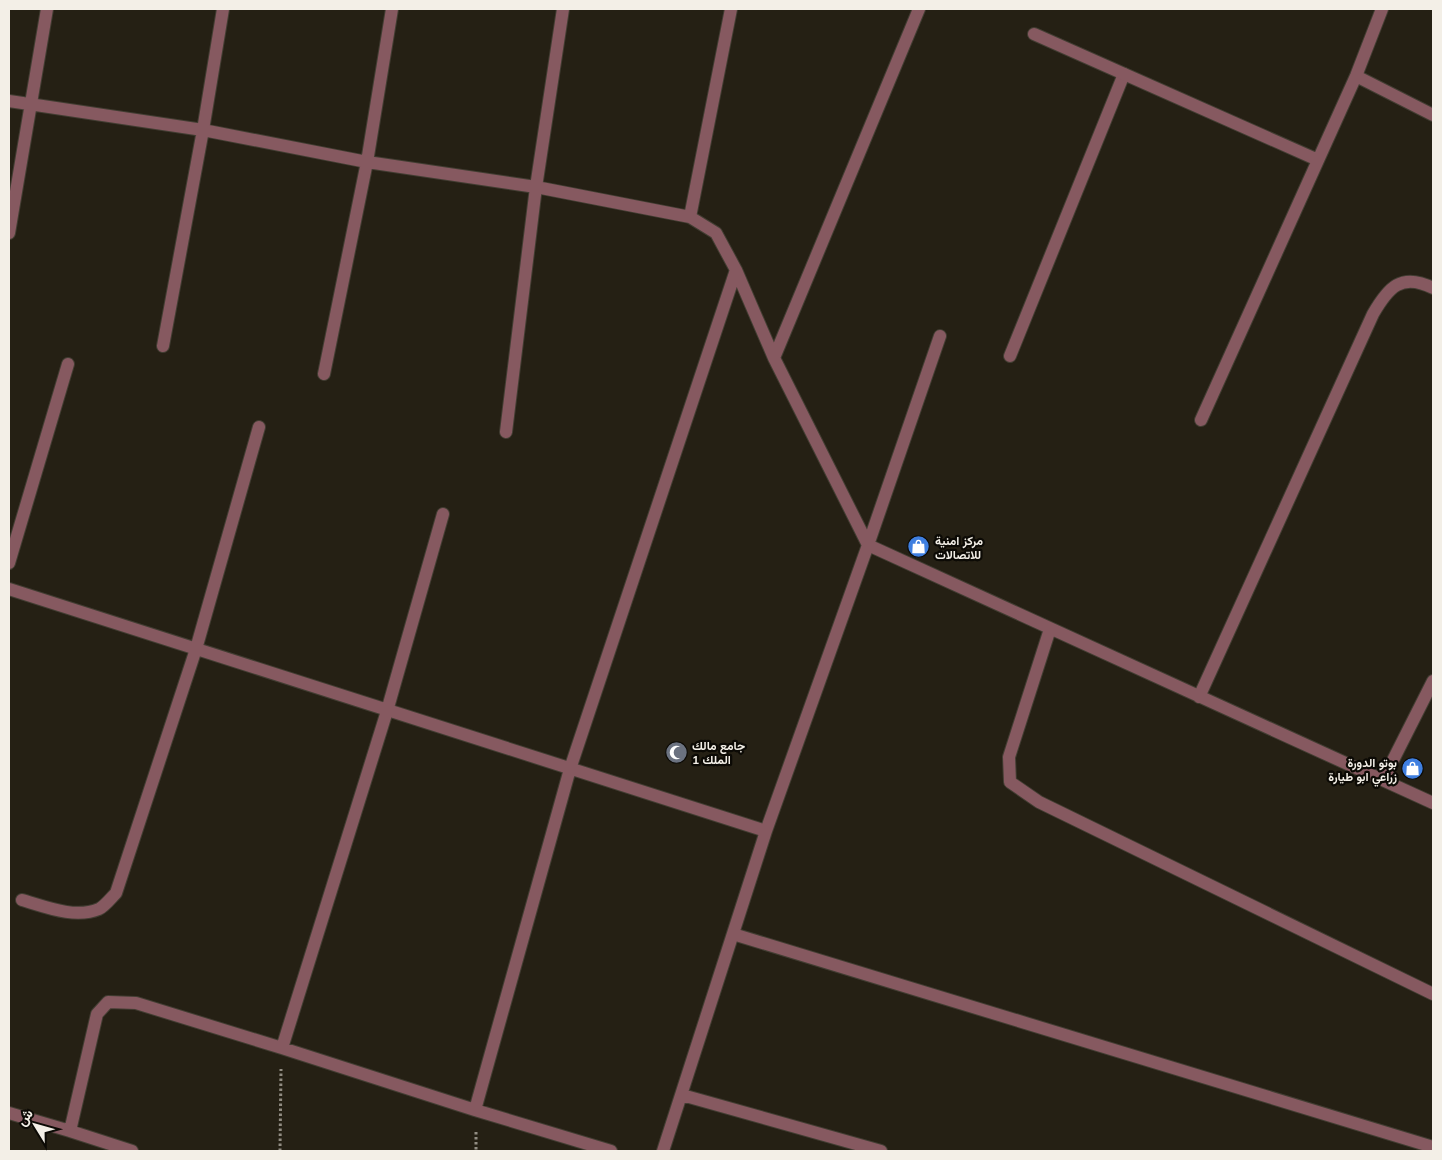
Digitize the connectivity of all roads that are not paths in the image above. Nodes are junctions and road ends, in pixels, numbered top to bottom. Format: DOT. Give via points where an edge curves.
graph roads {
  1 [pos="47,9"];
  2 [pos="223,9"];
  3 [pos="392,9"];
  4 [pos="564,9"];
  5 [pos="731,9"];
  6 [pos="919,9"];
  7 [pos="1382,9"];
  8 [pos="1034,34"];
  9 [pos="1124,74"];
  10 [pos="1356,76"];
  11 [pos="9,101"];
  12 [pos="31,104"];
  13 [pos="1433,115"];
  14 [pos="203,130"];
  15 [pos="1318,160"];
  16 [pos="367,162"];
  17 [pos="536,187"];
  18 [pos="690,217"];
  19 [pos="9,233"];
  20 [pos="736,270"];
  21 [pos="1433,288"];
  22 [pos="940,336"];
  23 [pos="163,346"];
  24 [pos="1010,356"];
  25 [pos="774,358"];
  26 [pos="68,364"];
  27 [pos="324,374"];
  28 [pos="1201,420"];
  29 [pos="259,427"];
  30 [pos="506,432"];
  31 [pos="443,514"];
  32 [pos="868,544"];
  33 [pos="9,563"];
  34 [pos="9,589"];
  35 [pos="1050,628"];
  36 [pos="196,649"];
  37 [pos="1433,682"];
  38 [pos="1199,696"];
  39 [pos="387,711"];
  40 [pos="570,769"];
  41 [pos="1383,780"];
  42 [pos="1433,803"];
  43 [pos="766,832"];
  44 [pos="22,900"];
  45 [pos="733,934"];
  46 [pos="1433,994"];
  47 [pos="282,1048"];
  48 [pos="682,1095"];
  49 [pos="475,1110"];
  50 [pos="9,1113"];
  51 [pos="70,1131"];
  52 [pos="1433,1147"];
  53 [pos="132,1151"];
  54 [pos="611,1151"];
  55 [pos="663,1151"];
  56 [pos="881,1151"];
  1 -- 12 [label="street"];
  2 -- 14 [label="street"];
  3 -- 16 [label="street"];
  4 -- 17 [label="street"];
  5 -- 18 [label="street"];
  6 -- 25 [label="street"];
  7 -- 10 [label="street"];
  8 -- 9 [label="street"];
  9 -- 15 [label="street"];
  9 -- 24 [label="street"];
  10 -- 13 [label="street"];
  10 -- 15 [label="street"];
  11 -- 12 [label="street"];
  12 -- 14 [label="street"];
  12 -- 19 [label="street"];
  14 -- 16 [label="street"];
  14 -- 23 [label="street"];
  15 -- 28 [label="street"];
  16 -- 17 [label="street"];
  16 -- 27 [label="street"];
  17 -- 18 [label="street"];
  17 -- 30 [label="street"];
  18 -- 20 [label="street" via="716,233"];
  20 -- 25 [label="street"];
  20 -- 40 [label="street"];
  21 -- 38 [label="street" via="1411,282 1399,283 1384,296 1373,314"];
  22 -- 32 [label="street"];
  25 -- 32 [label="street"];
  26 -- 33 [label="street"];
  29 -- 36 [label="street"];
  31 -- 39 [label="street"];
  32 -- 35 [label="street"];
  32 -- 43 [label="street"];
  34 -- 36 [label="street"];
  35 -- 38 [label="street"];
  35 -- 46 [label="street" via="1009,757 1010,782 1040,802"];
  36 -- 39 [label="street"];
  36 -- 44 [label="street" via="116,893 100,908 79,913"];
  37 -- 41 [label="street"];
  38 -- 41 [label="street"];
  39 -- 40 [label="street"];
  39 -- 47 [label="street"];
  40 -- 43 [label="street"];
  40 -- 49 [label="street"];
  41 -- 42 [label="street"];
  43 -- 45 [label="street"];
  45 -- 48 [label="street"];
  45 -- 52 [label="street"];
  47 -- 49 [label="street"];
  47 -- 51 [label="street" via="136,1003 108,1002 97,1014"];
  48 -- 55 [label="street"];
  48 -- 56 [label="street"];
  49 -- 54 [label="street"];
  50 -- 51 [label="street"];
  51 -- 53 [label="street"];
}
